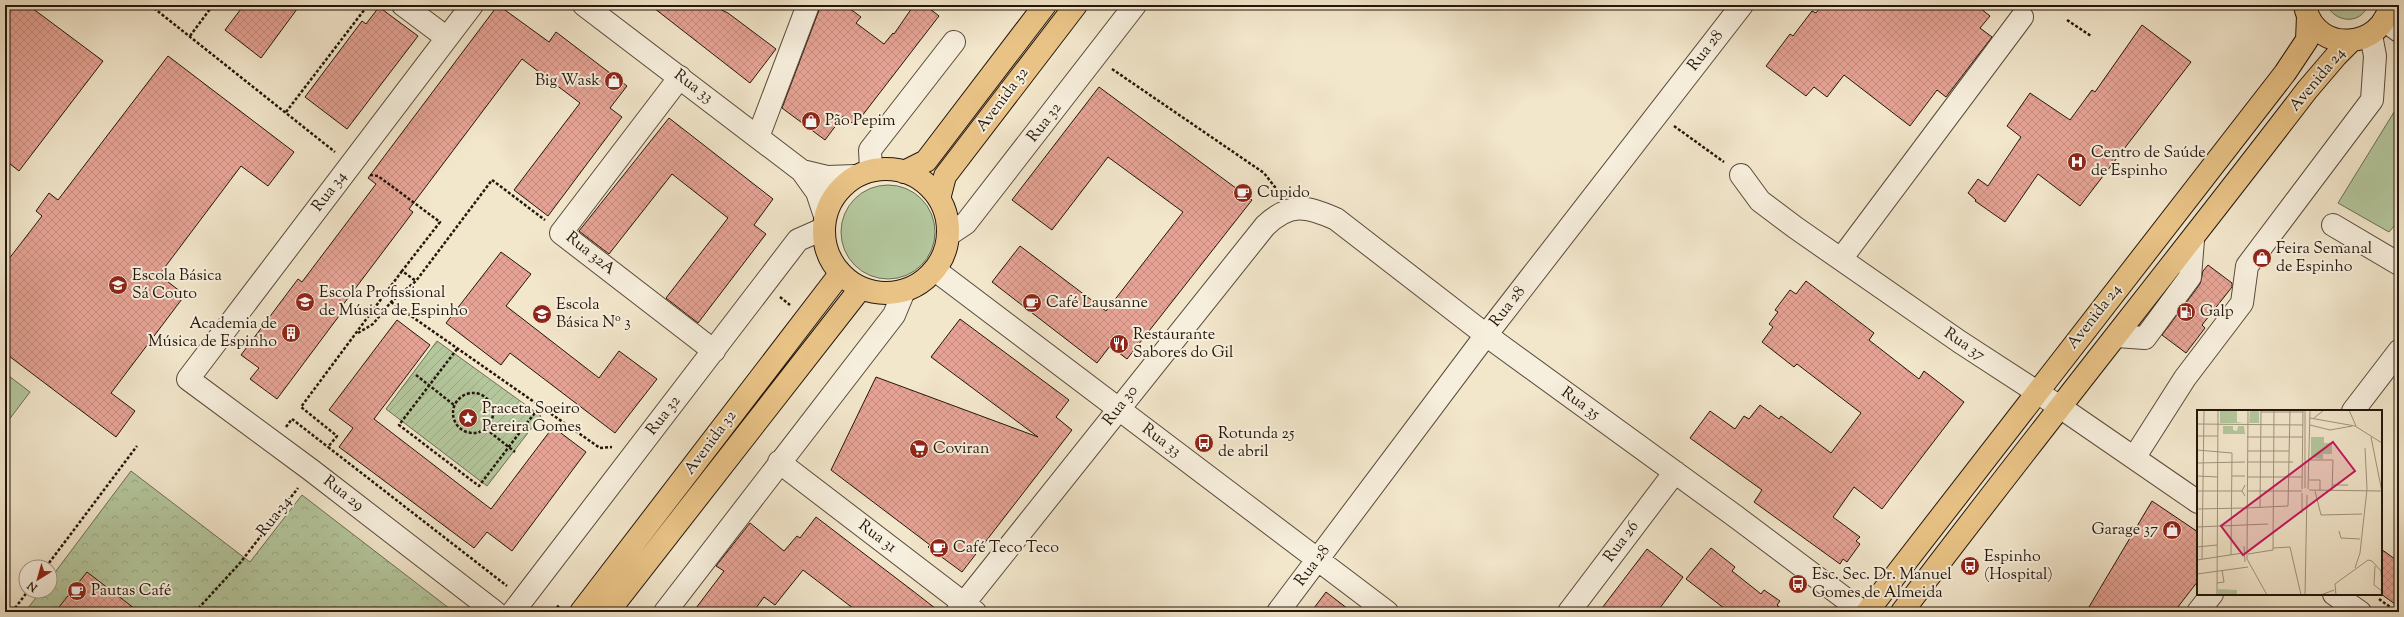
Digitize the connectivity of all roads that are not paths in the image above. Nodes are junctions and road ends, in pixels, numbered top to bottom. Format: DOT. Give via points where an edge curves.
graph roads {
  1 [pos="403,5"];
  2 [pos="472,5"];
  3 [pos="584,5"];
  4 [pos="808,5"];
  5 [pos="1046,5"];
  6 [pos="1076,5"];
  7 [pos="1135,5"];
  8 [pos="1742,5"];
  9 [pos="2306,11"];
  10 [pos="2022,17"];
  11 [pos="2379,26"];
  12 [pos="447,38"];
  13 [pos="954,42"];
  14 [pos="680,77"];
  15 [pos="758,137"];
  16 [pos="802,171"];
  17 [pos="904,172"];
  18 [pos="863,173"];
  19 [pos="1741,175"];
  20 [pos="939,199"];
  21 [pos="1292,209"];
  22 [pos="824,222"];
  23 [pos="2333,225"];
  24 [pos="948,235"];
  25 [pos="1841,259"];
  26 [pos="2399,264"];
  27 [pos="935,270"];
  28 [pos="840,274"];
  29 [pos="860,289"];
  30 [pos="904,291"];
  31 [pos="1486,335"];
  32 [pos="714,351"];
  33 [pos="2399,351"];
  34 [pos="188,379"];
  35 [pos="2037,392"];
  36 [pos="2060,407"];
  37 [pos="1119,409"];
  38 [pos="2354,410"];
  39 [pos="2134,458"];
  40 [pos="779,462"];
  41 [pos="1675,472"];
  42 [pos="2197,501"];
  43 [pos="1318,560"];
  44 [pos="2211,595"];
  45 [pos="2335,595"];
  46 [pos="518,605"];
  47 [pos="966,609"];
  48 [pos="495,612"];
  49 [pos="581,612"];
  50 [pos="608,612"];
  51 [pos="665,612"];
  52 [pos="1278,612"];
  53 [pos="1387,612"];
  54 [pos="1569,612"];
  55 [pos="1863,612"];
  56 [pos="1866,612"];
  57 [pos="1902,612"];
  58 [pos="2198,612"];
  59 [pos="2360,612"];
  1 -- 12 [label="street"];
  2 -- 12 [label="street, Rua 34"];
  3 -- 14 [label="street, Rua 33"];
  4 -- 15 [label="street"];
  5 -- 17 [label="main road, Avenida 32" via="926,161"];
  6 -- 20 [label="main road, Avenida 32" via="945,176"];
  7 -- 24 [label="street, Rua 32" via="966,223"];
  8 -- 31 [label="street, Rua 28"];
  9 -- 11 [label="main road, Avenida 24" via="2322,34 2331,39"];
  9 -- 35 [label="main road, Avenida 24" via="2307,40 2285,73"];
  10 -- 25 [label="street"];
  11 -- 36 [label="main road, Avenida 24" via="2336,56 2307,90"];
  11 -- 39 [label="street" via="2372,100 2247,266 2242,303 2185,378"];
  12 -- 34 [label="street, Rua 34"];
  13 -- 18 [label="street" via="870,150"];
  14 -- 15 [label="street, Rua 33"];
  14 -- 32 [label="street, Rua 32A" via="561,233"];
  15 -- 16 [label="street, Rua 33"];
  16 -- 18 [label="street, Rua 33" via="827,177"];
  16 -- 22 [label="street, Rua 33" via="817,192"];
  17 -- 18 [label="main road" via="887,169"];
  17 -- 20 [label="main road" via="930,187"];
  18 -- 22 [label="main road" via="843,185 831,200"];
  19 -- 25 [label="street, Rua 37" via="1760,201"];
  20 -- 24 [label="main road" via="946,216"];
  21 -- 31 [label="street, Rua 35" via="1313,209 1336,219"];
  21 -- 37 [label="street, Rua 30" via="1275,216 1265,226"];
  22 -- 28 [label="main road" via="826,250"];
  22 -- 32 [label="street, Rua 32" via="798,240"];
  23 -- 26 [label="street"];
  24 -- 27 [label="main road" via="945,252"];
  25 -- 35 [label="street, Rua 37"];
  27 -- 30 [label="main road" via="922,282"];
  27 -- 37 [label="street, Rua 33"];
  28 -- 29 [label="main road"];
  28 -- 49 [label="main road, Avenida 32"];
  29 -- 30 [label="main road" via="889,294"];
  29 -- 50 [label="main road, Avenida 32"];
  30 -- 40 [label="street" via="894,315"];
  31 -- 41 [label="street, Rua 35"];
  31 -- 43 [label="street, Rua 28"];
  32 -- 46 [label="street, Rua 32"];
  33 -- 38 [label="street"];
  34 -- 48 [label="street, Rua 29"];
  35 -- 36 [label="street, Rua 37"];
  35 -- 56 [label="main road, Avenida 24"];
  36 -- 39 [label="street, Rua 37"];
  36 -- 57 [label="main road, Avenida 24"];
  37 -- 43 [label="street, Rua 33"];
  37 -- 47 [label="street, Rua 30"];
  39 -- 42 [label="street, Rua 37"];
  40 -- 47 [label="street, Rua 31"];
  40 -- 51 [label="street"];
  41 -- 54 [label="street, Rua 26"];
  41 -- 55 [label="street, Rua 35"];
  43 -- 52 [label="street, Rua 28"];
  43 -- 53 [label="street, Rua 33"];
  44 -- 58 [label="street"];
  45 -- 59 [label="street"];
}
